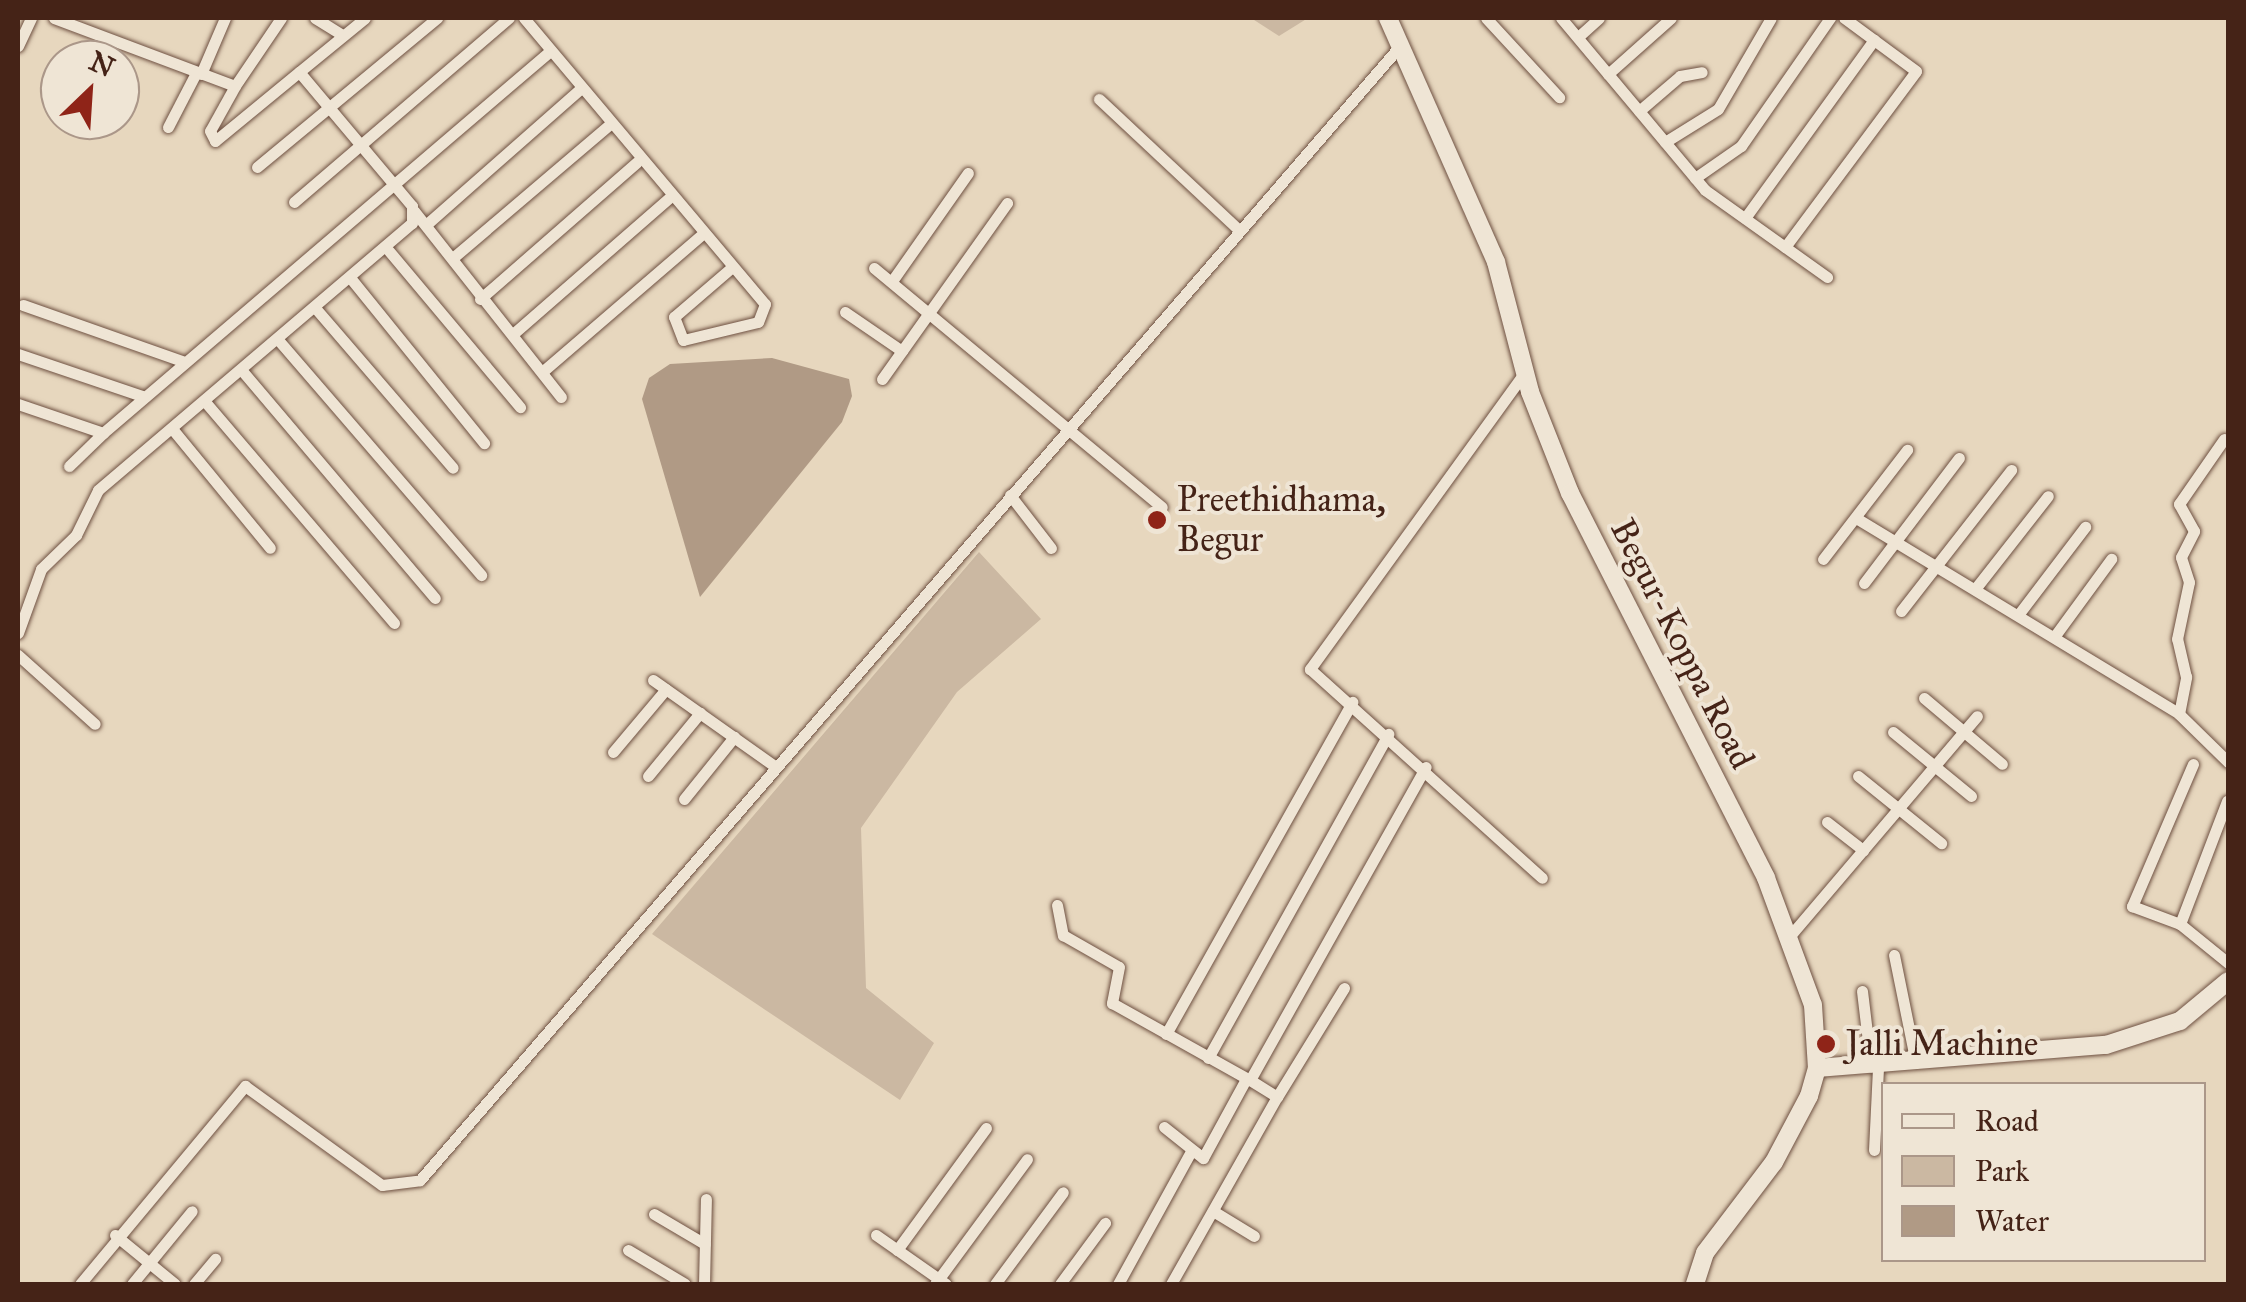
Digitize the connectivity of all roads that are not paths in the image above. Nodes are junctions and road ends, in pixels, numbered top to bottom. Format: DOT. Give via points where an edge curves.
graph roads {
  1 [pos="31,18"];
  2 [pos="54,18"];
  3 [pos="226,18"];
  4 [pos="281,18"];
  5 [pos="315,18"];
  6 [pos="365,18"];
  7 [pos="437,18"];
  8 [pos="510,18"];
  9 [pos="524,18"];
  10 [pos="1388,18"];
  11 [pos="1486,18"];
  12 [pos="1561,18"];
  13 [pos="1599,18"];
  14 [pos="1671,18"];
  15 [pos="1771,18"];
  16 [pos="1830,18"];
  17 [pos="1844,18"];
  18 [pos="342,35"];
  19 [pos="1578,36"];
  20 [pos="1874,40"];
  21 [pos="18,46"];
  22 [pos="1398,48"];
  23 [pos="549,52"];
  24 [pos="299,72"];
  25 [pos="1702,72"];
  26 [pos="198,74"];
  27 [pos="1608,74"];
  28 [pos="235,86"];
  29 [pos="580,89"];
  30 [pos="1558,97"];
  31 [pos="1099,99"];
  32 [pos="331,111"];
  33 [pos="1639,111"];
  34 [pos="608,125"];
  35 [pos="168,127"];
  36 [pos="1665,142"];
  37 [pos="362,147"];
  38 [pos="637,162"];
  39 [pos="257,167"];
  40 [pos="968,173"];
  41 [pos="1695,178"];
  42 [pos="394,185"];
  43 [pos="668,199"];
  44 [pos="294,202"];
  45 [pos="1007,203"];
  46 [pos="414,211"];
  47 [pos="1745,218"];
  48 [pos="428,223"];
  49 [pos="1239,230"];
  50 [pos="700,236"];
  51 [pos="1785,247"];
  52 [pos="389,250"];
  53 [pos="456,256"];
  54 [pos="731,268"];
  55 [pos="874,268"];
  56 [pos="1827,277"];
  57 [pos="352,280"];
  58 [pos="892,281"];
  59 [pos="480,299"];
  60 [pos="23,304"];
  61 [pos="932,308"];
  62 [pos="317,310"];
  63 [pos="844,312"];
  64 [pos="512,334"];
  65 [pos="280,342"];
  66 [pos="902,351"];
  67 [pos="18,354"];
  68 [pos="182,361"];
  69 [pos="542,372"];
  70 [pos="1525,372"];
  71 [pos="244,373"];
  72 [pos="882,380"];
  73 [pos="142,396"];
  74 [pos="561,397"];
  75 [pos="18,404"];
  76 [pos="207,404"];
  77 [pos="520,407"];
  78 [pos="1068,428"];
  79 [pos="174,431"];
  80 [pos="103,433"];
  81 [pos="2224,439"];
  82 [pos="484,444"];
  83 [pos="1907,450"];
  84 [pos="1959,458"];
  85 [pos="69,466"];
  86 [pos="453,468"];
  87 [pos="2011,470"];
  88 [pos="1010,495"];
  89 [pos="2048,496"];
  90 [pos="1162,508"];
  91 [pos="1856,518"];
  92 [pos="2084,527"];
  93 [pos="1896,542"];
  94 [pos="270,548"];
  95 [pos="1051,548"];
  96 [pos="2111,559"];
  97 [pos="1823,560"];
  98 [pos="1936,566"];
  99 [pos="481,575"];
  100 [pos="1864,583"];
  101 [pos="1975,589"];
  102 [pos="435,598"];
  103 [pos="1901,610"];
  104 [pos="2018,615"];
  105 [pos="394,623"];
  106 [pos="18,633"];
  107 [pos="2054,637"];
  108 [pos="18,655"];
  109 [pos="653,680"];
  110 [pos="666,689"];
  111 [pos="1924,698"];
  112 [pos="1352,702"];
  113 [pos="700,713"];
  114 [pos="2179,714"];
  115 [pos="1977,716"];
  116 [pos="95,724"];
  117 [pos="1964,731"];
  118 [pos="1893,732"];
  119 [pos="1388,734"];
  120 [pos="734,737"];
  121 [pos="613,752"];
  122 [pos="2228,762"];
  123 [pos="2002,764"];
  124 [pos="2193,764"];
  125 [pos="1935,766"];
  126 [pos="776,767"];
  127 [pos="1426,767"];
  128 [pos="648,776"];
  129 [pos="1858,776"];
  130 [pos="1970,796"];
  131 [pos="684,799"];
  132 [pos="2228,801"];
  133 [pos="1899,808"];
  134 [pos="1826,822"];
  135 [pos="1942,843"];
  136 [pos="1863,850"];
  137 [pos="1542,878"];
  138 [pos="1057,906"];
  139 [pos="2180,924"];
  140 [pos="1790,937"];
  141 [pos="1894,954"];
  142 [pos="2228,964"];
  143 [pos="2228,981"];
  144 [pos="1344,988"];
  145 [pos="1862,991"];
  146 [pos="1166,1034"];
  147 [pos="1208,1058"];
  148 [pos="1917,1065"];
  149 [pos="1817,1068"];
  150 [pos="1874,1069"];
  151 [pos="1248,1079"];
  152 [pos="1277,1096"];
  153 [pos="1164,1127"];
  154 [pos="986,1128"];
  155 [pos="1874,1150"];
  156 [pos="1191,1151"];
  157 [pos="1027,1158"];
  158 [pos="1064,1192"];
  159 [pos="706,1199"];
  160 [pos="192,1211"];
  161 [pos="1213,1211"];
  162 [pos="654,1214"];
  163 [pos="1105,1223"];
  164 [pos="115,1235"];
  165 [pos="876,1235"];
  166 [pos="1254,1236"];
  167 [pos="705,1244"];
  168 [pos="628,1250"];
  169 [pos="897,1250"];
  170 [pos="215,1259"];
  171 [pos="149,1264"];
  172 [pos="940,1283"];
  173 [pos="80,1284"];
  174 [pos="132,1284"];
  175 [pos="174,1284"];
  176 [pos="194,1284"];
  177 [pos="685,1284"];
  178 [pos="704,1284"];
  179 [pos="995,1284"];
  180 [pos="1060,1284"];
  181 [pos="1118,1284"];
  182 [pos="1172,1284"];
  183 [pos="1695,1284"];
  1 -- 21 [label="street"];
  2 -- 26 [label="street"];
  3 -- 26 [label="street"];
  4 -- 28 [label="street"];
  5 -- 18 [label="street"];
  6 -- 18 [label="street"];
  7 -- 32 [label="street"];
  8 -- 37 [label="street"];
  9 -- 23 [label="street"];
  10 -- 22 [label="main road, Begur-Koppa Road"];
  11 -- 30 [label="street"];
  12 -- 19 [label="street"];
  13 -- 19 [label="street"];
  14 -- 27 [label="street"];
  15 -- 36 [label="street" via="1718,109"];
  16 -- 41 [label="street" via="1741,146"];
  17 -- 20 [label="street"];
  18 -- 24 [label="street"];
  19 -- 27 [label="street"];
  20 -- 47 [label="street"];
  20 -- 51 [label="street" via="1916,71"];
  22 -- 49 [label="street"];
  22 -- 70 [label="main road, Begur-Koppa Road" via="1496,262"];
  23 -- 29 [label="street"];
  23 -- 42 [label="street"];
  24 -- 28 [label="street" via="215,141 210,130"];
  24 -- 32 [label="street"];
  25 -- 33 [label="street" via="1680,76"];
  26 -- 28 [label="street"];
  26 -- 35 [label="street"];
  27 -- 33 [label="street"];
  29 -- 34 [label="street"];
  29 -- 48 [label="street"];
  31 -- 49 [label="street"];
  32 -- 37 [label="street"];
  32 -- 39 [label="street"];
  33 -- 36 [label="street"];
  34 -- 38 [label="street"];
  34 -- 53 [label="street"];
  36 -- 41 [label="street"];
  37 -- 42 [label="street"];
  37 -- 44 [label="street"];
  38 -- 43 [label="street"];
  38 -- 59 [label="street"];
  40 -- 58 [label="street"];
  41 -- 47 [label="street"];
  42 -- 46 [label="street"];
  42 -- 68 [label="street"];
  43 -- 50 [label="street"];
  43 -- 64 [label="street"];
  45 -- 61 [label="street"];
  46 -- 48 [label="street"];
  46 -- 52 [label="street"];
  47 -- 51 [label="street"];
  48 -- 53 [label="street"];
  49 -- 78 [label="street"];
  50 -- 54 [label="street"];
  50 -- 69 [label="street"];
  51 -- 56 [label="street"];
  52 -- 57 [label="street"];
  52 -- 77 [label="street"];
  53 -- 59 [label="street"];
  54 -- 54 [label="street" via="765,316 683,340 674,317"];
  55 -- 58 [label="street"];
  57 -- 62 [label="street"];
  57 -- 82 [label="street"];
  58 -- 61 [label="street"];
  59 -- 64 [label="street"];
  60 -- 68 [label="street"];
  61 -- 66 [label="street"];
  61 -- 78 [label="street"];
  62 -- 65 [label="street"];
  62 -- 86 [label="street"];
  63 -- 66 [label="street"];
  64 -- 69 [label="street"];
  65 -- 71 [label="street"];
  65 -- 99 [label="street"];
  66 -- 72 [label="street"];
  67 -- 73 [label="street"];
  68 -- 73 [label="street"];
  69 -- 74 [label="street"];
  70 -- 112 [label="street" via="1311,661 1311,672"];
  70 -- 140 [label="main road, Begur-Koppa Road" via="1570,493"];
  71 -- 76 [label="street"];
  71 -- 102 [label="street"];
  73 -- 80 [label="street"];
  75 -- 80 [label="street"];
  76 -- 79 [label="street"];
  76 -- 105 [label="street"];
  78 -- 88 [label="street"];
  78 -- 90 [label="street"];
  79 -- 94 [label="street"];
  79 -- 106 [label="street" via="92,497 76,535 41,569"];
  80 -- 85 [label="street"];
  81 -- 114 [label="street" via="2179,504 2194,532 2181,557 2189,582 2177,639 2186,677"];
  83 -- 91 [label="street"];
  84 -- 93 [label="street"];
  87 -- 98 [label="street"];
  88 -- 95 [label="street"];
  88 -- 126 [label="street"];
  89 -- 101 [label="street"];
  91 -- 93 [label="street"];
  91 -- 97 [label="street"];
  92 -- 104 [label="street"];
  93 -- 98 [label="street"];
  93 -- 100 [label="street"];
  96 -- 107 [label="street"];
  98 -- 101 [label="street"];
  98 -- 103 [label="street"];
  101 -- 104 [label="street"];
  104 -- 107 [label="street"];
  107 -- 114 [label="street"];
  108 -- 116 [label="street"];
  109 -- 110 [label="street"];
  110 -- 113 [label="street"];
  110 -- 121 [label="street"];
  111 -- 117 [label="street"];
  112 -- 119 [label="street"];
  112 -- 146 [label="street"];
  113 -- 120 [label="street"];
  113 -- 128 [label="street"];
  114 -- 122 [label="street"];
  115 -- 117 [label="street"];
  117 -- 123 [label="street"];
  117 -- 125 [label="street"];
  118 -- 125 [label="street"];
  119 -- 127 [label="street"];
  119 -- 147 [label="street"];
  120 -- 126 [label="street"];
  120 -- 131 [label="street"];
  124 -- 139 [label="street" via="2132,906"];
  125 -- 130 [label="street"];
  125 -- 133 [label="street"];
  126 -- 164 [label="street" via="420,1180 382,1185 249,1086"];
  127 -- 137 [label="street"];
  127 -- 151 [label="street"];
  129 -- 133 [label="street"];
  132 -- 139 [label="street"];
  133 -- 135 [label="street"];
  133 -- 136 [label="street"];
  134 -- 136 [label="street"];
  136 -- 140 [label="street"];
  138 -- 146 [label="street" via="1063,935 1119,967 1112,1003"];
  139 -- 142 [label="street"];
  140 -- 149 [label="main road, Begur-Koppa Road" via="1813,1006"];
  141 -- 148 [label="street"];
  143 -- 148 [label="main road" via="2146,1035"];
  144 -- 152 [label="street"];
  145 -- 150 [label="street"];
  146 -- 147 [label="street"];
  147 -- 151 [label="street"];
  148 -- 150 [label="main road"];
  149 -- 150 [label="main road"];
  149 -- 183 [label="main road, Begur-Koppa Road" via="1794,1128 1705,1253"];
  150 -- 155 [label="street"];
  151 -- 152 [label="street"];
  151 -- 156 [label="street" via="1203,1158"];
  152 -- 161 [label="street"];
  153 -- 156 [label="street"];
  154 -- 169 [label="street"];
  156 -- 181 [label="street"];
  157 -- 172 [label="street"];
  158 -- 179 [label="street"];
  159 -- 167 [label="street"];
  160 -- 171 [label="street"];
  161 -- 166 [label="street"];
  161 -- 182 [label="street"];
  162 -- 167 [label="street"];
  163 -- 180 [label="street"];
  164 -- 171 [label="street"];
  164 -- 173 [label="street"];
  165 -- 169 [label="street"];
  167 -- 178 [label="street"];
  168 -- 177 [label="street"];
  169 -- 172 [label="street"];
  170 -- 176 [label="street"];
  171 -- 174 [label="street"];
  171 -- 175 [label="street"];
}
